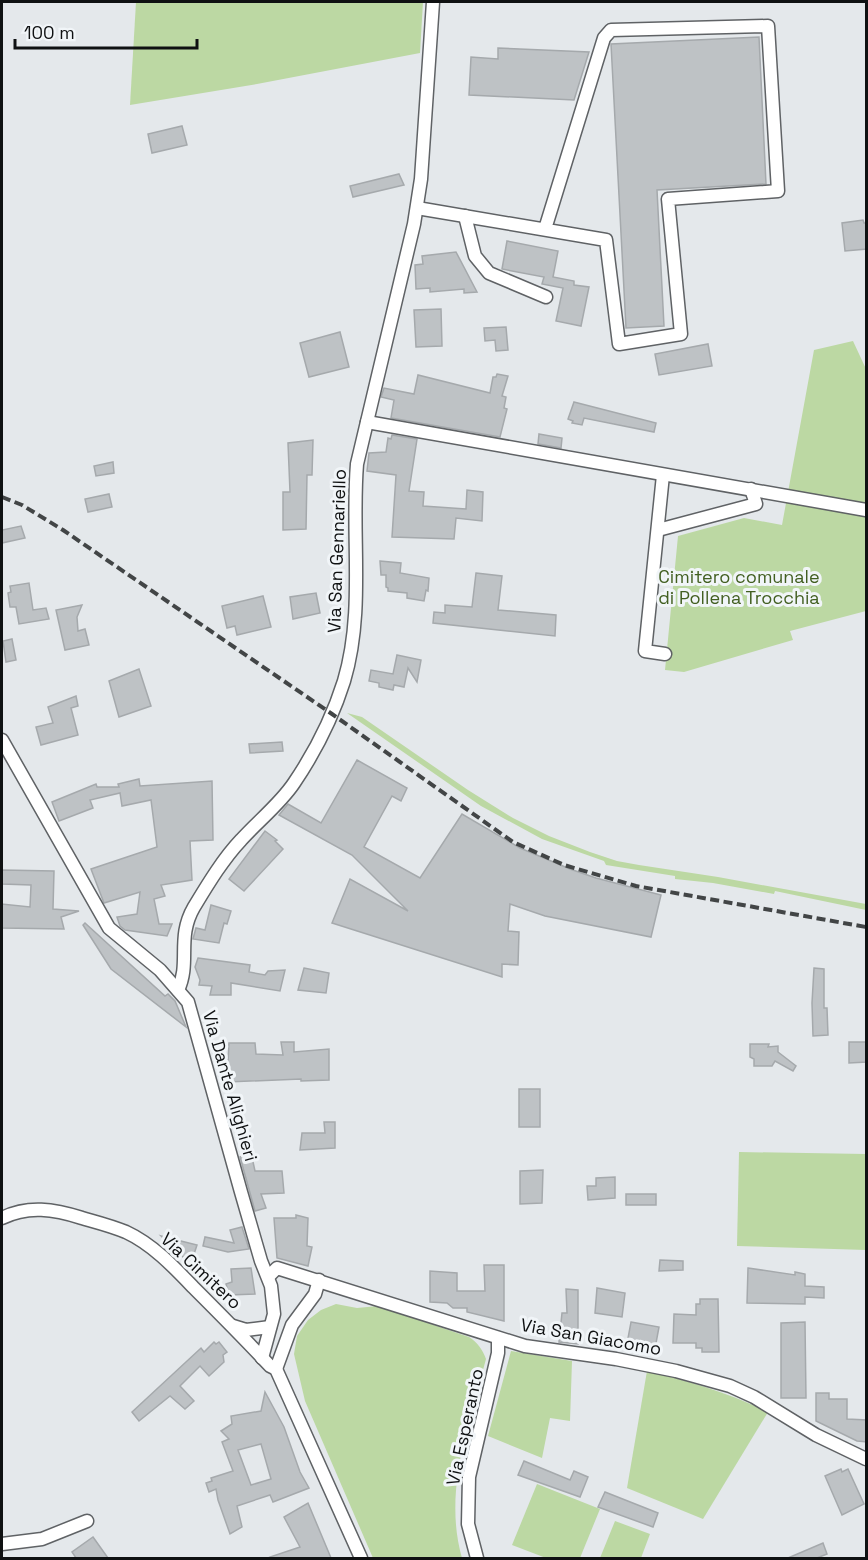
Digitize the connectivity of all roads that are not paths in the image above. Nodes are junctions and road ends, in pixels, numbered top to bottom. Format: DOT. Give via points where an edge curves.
graph roads {
  1 [pos="433,2"];
  2 [pos="417,208"];
  3 [pos="465,216"];
  4 [pos="544,229"];
  5 [pos="546,297"];
  6 [pos="367,422"];
  7 [pos="663,475"];
  8 [pos="751,489"];
  9 [pos="867,510"];
  10 [pos="658,530"];
  11 [pos="665,654"];
  12 [pos="2,740"];
  13 [pos="178,990"];
  14 [pos="2,1218"];
  15 [pos="272,1272"];
  16 [pos="319,1280"];
  17 [pos="232,1325"];
  18 [pos="270,1328"];
  19 [pos="498,1338"];
  20 [pos="262,1358"];
  21 [pos="276,1369"];
  22 [pos="867,1459"];
  23 [pos="87,1521"];
  24 [pos="2,1544"];
  25 [pos="361,1558"];
  26 [pos="477,1558"];
  1 -- 2 [label="street, Via San Gennariello"];
  2 -- 3 [label="street"];
  2 -- 6 [label="street, Via San Gennariello"];
  3 -- 4 [label="street"];
  3 -- 5 [label="street" via="475,256 489,273"];
  4 -- 4 [label="street" via="604,38 611,30 768,26 778,191 668,199 681,334 619,344 606,240"];
  6 -- 7 [label="street"];
  6 -- 13 [label="street, Via San Gennariello" via="354,496 354,631 344,679 332,714 293,784 239,842 193,909 184,928 185,972"];
  7 -- 8 [label="street"];
  7 -- 10 [label="street"];
  8 -- 9 [label="street"];
  8 -- 10 [label="street" via="756,504"];
  10 -- 11 [label="street" via="645,651"];
  12 -- 13 [label="street, Via Dante Alighieri" via="109,928"];
  13 -- 15 [label="street, Via Dante Alighieri" via="188,1002 258,1250"];
  14 -- 17 [label="street, Via Cimitero" via="19,1211 57,1210 126,1232 168,1261"];
  15 -- 16 [label="street, Via San Giacomo"];
  15 -- 18 [label="street, Via Dante Alighieri" via="274,1308"];
  16 -- 19 [label="street, Via San Giacomo"];
  16 -- 21 [label="street" via="315,1294 292,1325"];
  17 -- 18 [label="street" via="246,1330"];
  17 -- 20 [label="street, Via Cimitero"];
  18 -- 20 [label="street, Via Dante Alighieri"];
  19 -- 22 [label="street, Via San Giacomo" via="676,1371 730,1386"];
  19 -- 26 [label="street, Via Esperanto" via="498,1353 469,1477 468,1524"];
  20 -- 21 [label="street"];
  21 -- 25 [label="street"];
  23 -- 24 [label="street" via="42,1539"];
}
